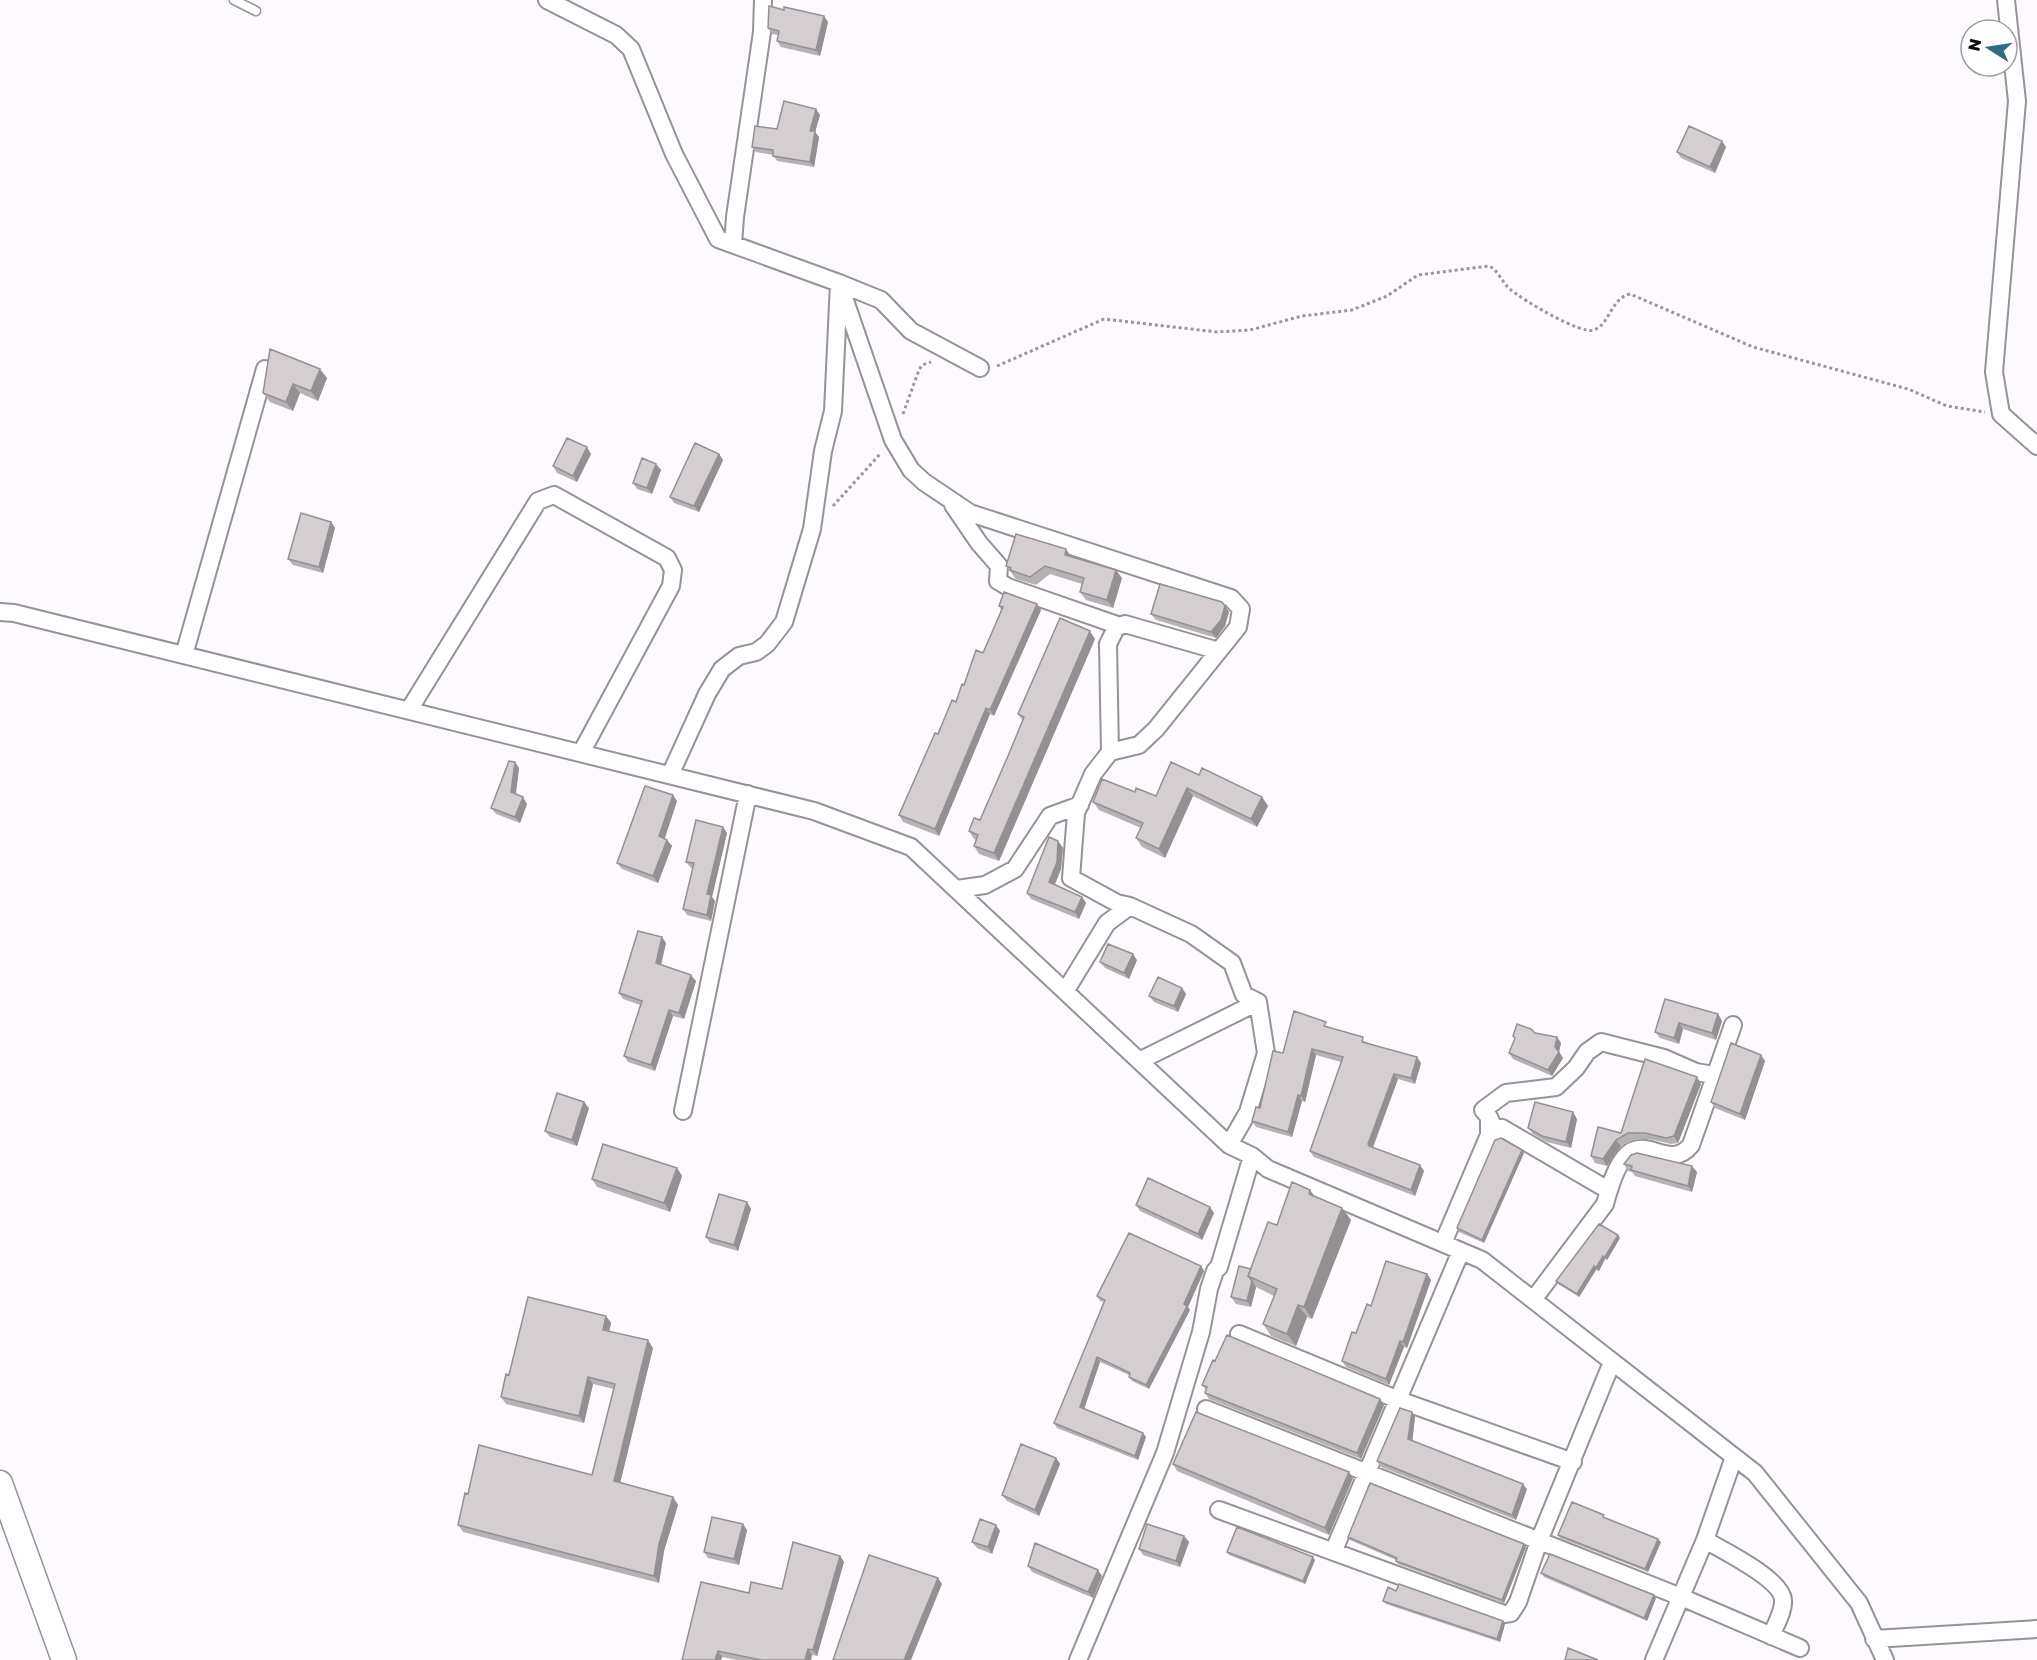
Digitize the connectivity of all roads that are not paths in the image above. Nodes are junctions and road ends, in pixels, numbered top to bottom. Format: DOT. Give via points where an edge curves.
graph roads {
  1 [pos="234,0"];
  2 [pos="547,0"];
  3 [pos="763,0"];
  4 [pos="2006,0"];
  5 [pos="256,11"];
  6 [pos="733,244"];
  7 [pos="839,283"];
  8 [pos="980,368"];
  9 [pos="265,369"];
  10 [pos="2037,446"];
  11 [pos="951,502"];
  12 [pos="0,612"];
  13 [pos="1120,626"];
  14 [pos="1219,651"];
  15 [pos="184,655"];
  16 [pos="409,710"];
  17 [pos="1110,752"];
  18 [pos="581,753"];
  19 [pos="670,775"];
  20 [pos="748,794"];
  21 [pos="1080,805"];
  22 [pos="957,889"];
  23 [pos="1130,906"];
  24 [pos="1066,990"];
  25 [pos="1258,1002"];
  26 [pos="1733,1025"];
  27 [pos="1141,1060"];
  28 [pos="1714,1075"];
  29 [pos="683,1111"];
  30 [pos="1489,1117"];
  31 [pos="1229,1145"];
  32 [pos="1252,1156"];
  33 [pos="1608,1190"];
  34 [pos="1443,1243"];
  35 [pos="1461,1251"];
  36 [pos="1533,1300"];
  37 [pos="1239,1334"];
  38 [pos="1612,1362"];
  39 [pos="1396,1399"];
  40 [pos="1206,1409"];
  41 [pos="1734,1457"];
  42 [pos="1573,1462"];
  43 [pos="1366,1474"];
  44 [pos="0,1483"];
  45 [pos="1219,1510"];
  46 [pos="1705,1540"];
  47 [pos="1539,1542"];
  48 [pos="1334,1550"];
  49 [pos="1681,1597"];
  50 [pos="2037,1629"];
  51 [pos="1771,1636"];
  52 [pos="1874,1639"];
  53 [pos="1800,1648"];
  54 [pos="64,1660"];
  55 [pos="1078,1660"];
  56 [pos="1654,1660"];
  57 [pos="1885,1660"];
  1 -- 5 [label="lane"];
  2 -- 6 [label="street" via="616,35 631,50 674,154 713,230 718,239"];
  3 -- 6 [label="street"];
  4 -- 10 [label="street" via="2017,101 1994,372 2001,414"];
  6 -- 7 [label="street"];
  7 -- 8 [label="street" via="881,300 912,331"];
  7 -- 11 [label="street" via="893,440 911,470"];
  7 -- 19 [label="street" via="833,411 812,529 784,622 767,644 722,669"];
  9 -- 15 [label="street"];
  11 -- 13 [label="street" via="999,566 998,581"];
  11 -- 14 [label="street" via="970,513 1231,598 1241,609 1241,618"];
  12 -- 15 [label="street"];
  13 -- 14 [label="street" via="1125,624"];
  13 -- 17 [label="street" via="1108,644"];
  14 -- 17 [label="street" via="1139,745"];
  15 -- 16 [label="street"];
  16 -- 18 [label="street"];
  16 -- 18 [label="street" via="538,501 554,495 667,558 673,570 671,586"];
  17 -- 21 [label="street" via="1094,774"];
  18 -- 19 [label="street"];
  19 -- 20 [label="street"];
  20 -- 22 [label="street" via="814,811 911,847"];
  20 -- 29 [label="street"];
  21 -- 22 [label="street" via="1050,816 1015,869 985,885"];
  21 -- 23 [label="street" via="1071,878"];
  22 -- 24 [label="street"];
  23 -- 24 [label="street" via="1107,923"];
  23 -- 25 [label="street" via="1191,934 1232,963 1244,995"];
  24 -- 27 [label="street"];
  25 -- 27 [label="street"];
  25 -- 31 [label="street" via="1266,1053 1248,1112"];
  26 -- 28 [label="street"];
  27 -- 31 [label="street"];
  28 -- 30 [label="street" via="1601,1042 1556,1087 1506,1093 1483,1110"];
  28 -- 33 [label="street" via="1688,1150 1675,1155 1636,1149 1626,1154"];
  30 -- 33 [label="street" via="1496,1133 1502,1128"];
  30 -- 34 [label="street" via="1489,1135"];
  31 -- 32 [label="street"];
  32 -- 34 [label="street" via="1268,1169"];
  32 -- 55 [label="street" via="1220,1267 1209,1289 1201,1332 1165,1453"];
  33 -- 36 [label="street" via="1605,1204"];
  34 -- 35 [label="street"];
  35 -- 36 [label="street" via="1482,1260"];
  35 -- 39 [label="street"];
  36 -- 38 [label="street"];
  37 -- 39 [label="street"];
  38 -- 41 [label="street"];
  38 -- 42 [label="street"];
  39 -- 42 [label="street"];
  39 -- 43 [label="street"];
  40 -- 43 [label="street"];
  41 -- 46 [label="street"];
  41 -- 52 [label="street" via="1755,1473 1859,1603"];
  42 -- 47 [label="street"];
  43 -- 47 [label="street"];
  43 -- 48 [label="street"];
  44 -- 54 [label="street"];
  45 -- 48 [label="street"];
  46 -- 49 [label="street"];
  46 -- 51 [label="street" via="1752,1566 1780,1591 1783,1605"];
  47 -- 48 [label="street" via="1518,1602 1511,1613 1504,1614"];
  47 -- 49 [label="street"];
  49 -- 51 [label="street"];
  49 -- 56 [label="street"];
  50 -- 52 [label="street"];
  51 -- 53 [label="street"];
  52 -- 57 [label="street"];
}
